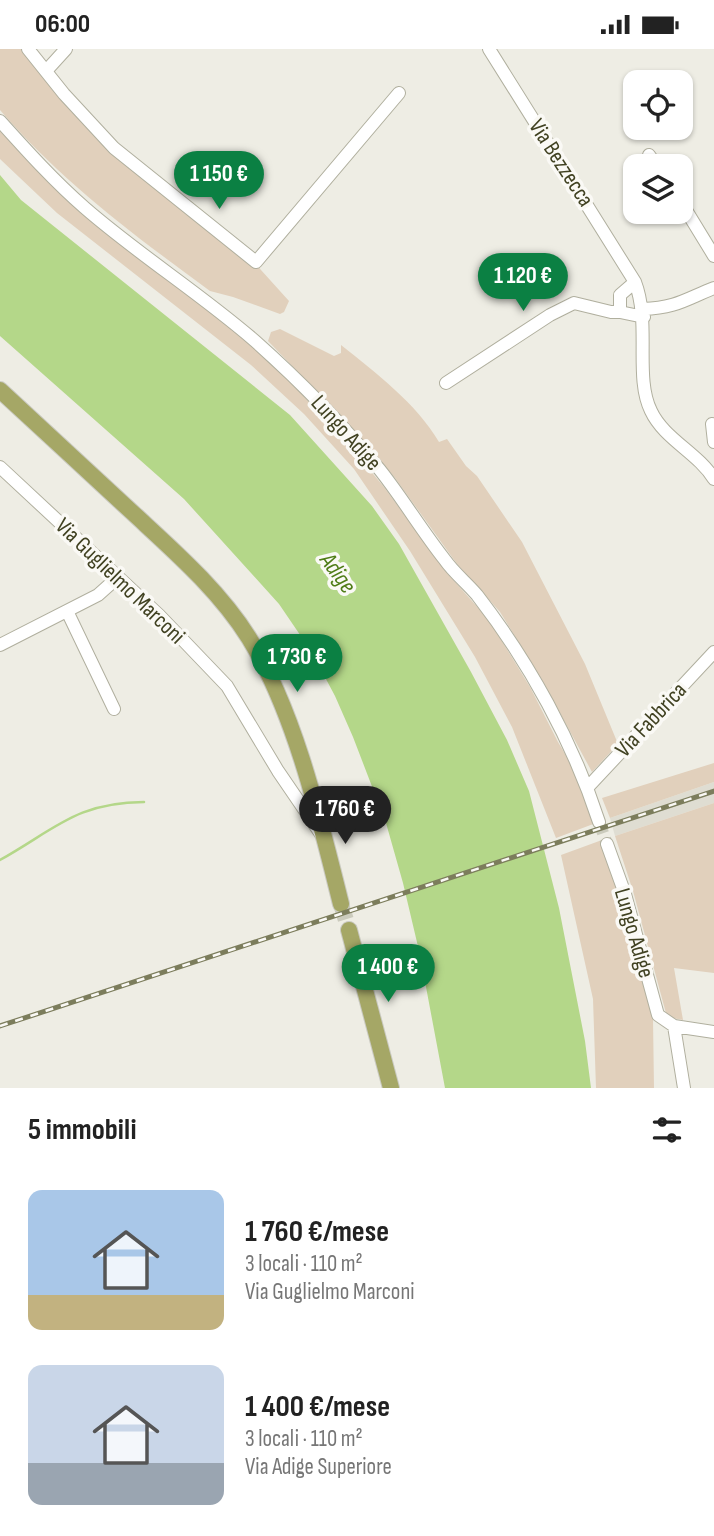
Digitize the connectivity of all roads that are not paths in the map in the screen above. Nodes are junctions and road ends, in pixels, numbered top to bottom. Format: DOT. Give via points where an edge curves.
graph roads {
  1 [pos="28,49"];
  2 [pos="66,49"];
  3 [pos="489,49"];
  4 [pos="46,71"];
  5 [pos="400,93"];
  6 [pos="0,121"];
  7 [pos="693,222"];
  8 [pos="714,256"];
  9 [pos="635,282"];
  10 [pos="714,288"];
  11 [pos="620,312"];
  12 [pos="643,313"];
  13 [pos="446,383"];
  14 [pos="0,390"];
  15 [pos="712,424"];
  16 [pos="714,442"];
  17 [pos="0,467"];
  18 [pos="713,476"];
  19 [pos="117,577"];
  20 [pos="67,611"];
  21 [pos="0,645"];
  22 [pos="714,652"];
  23 [pos="114,709"];
  24 [pos="588,787"];
  25 [pos="599,822"];
  26 [pos="325,840"];
  27 [pos="607,843"];
  28 [pos="341,905"];
  29 [pos="349,930"];
  30 [pos="669,1023"];
  31 [pos="714,1032"];
  32 [pos="391,1088"];
  33 [pos="684,1088"];
  1 -- 4 [label="street"];
  2 -- 4 [label="street"];
  3 -- 9 [label="street, Via Bezzecca"];
  4 -- 5 [label="street" via="114,148 256,262"];
  6 -- 24 [label="street, Lungo Adige" via="84,208 254,341 322,404 493,617 549,709"];
  7 -- 8 [label="street"];
  9 -- 11 [label="street" via="621,295"];
  9 -- 12 [label="street, Via Bezzecca"];
  10 -- 12 [label="street" via="683,303"];
  11 -- 12 [label="street"];
  11 -- 13 [label="street" via="574,303"];
  12 -- 18 [label="street" via="649,409"];
  14 -- 26 [label="main road" via="170,548 232,614 273,684"];
  15 -- 16 [label="street"];
  17 -- 19 [label="street, Via Guglielmo Marconi"];
  19 -- 20 [label="street" via="98,595"];
  19 -- 26 [label="street, Via Guglielmo Marconi" via="227,686"];
  20 -- 21 [label="street"];
  20 -- 23 [label="street"];
  22 -- 24 [label="street, Via Fabbrica"];
  24 -- 25 [label="street, Lungo Adige"];
  26 -- 28 [label="main road"];
  27 -- 30 [label="street, Lungo Adige" via="654,1006"];
  29 -- 32 [label="main road"];
  30 -- 31 [label="street"];
  30 -- 33 [label="street, Lungo Adige"];
}
